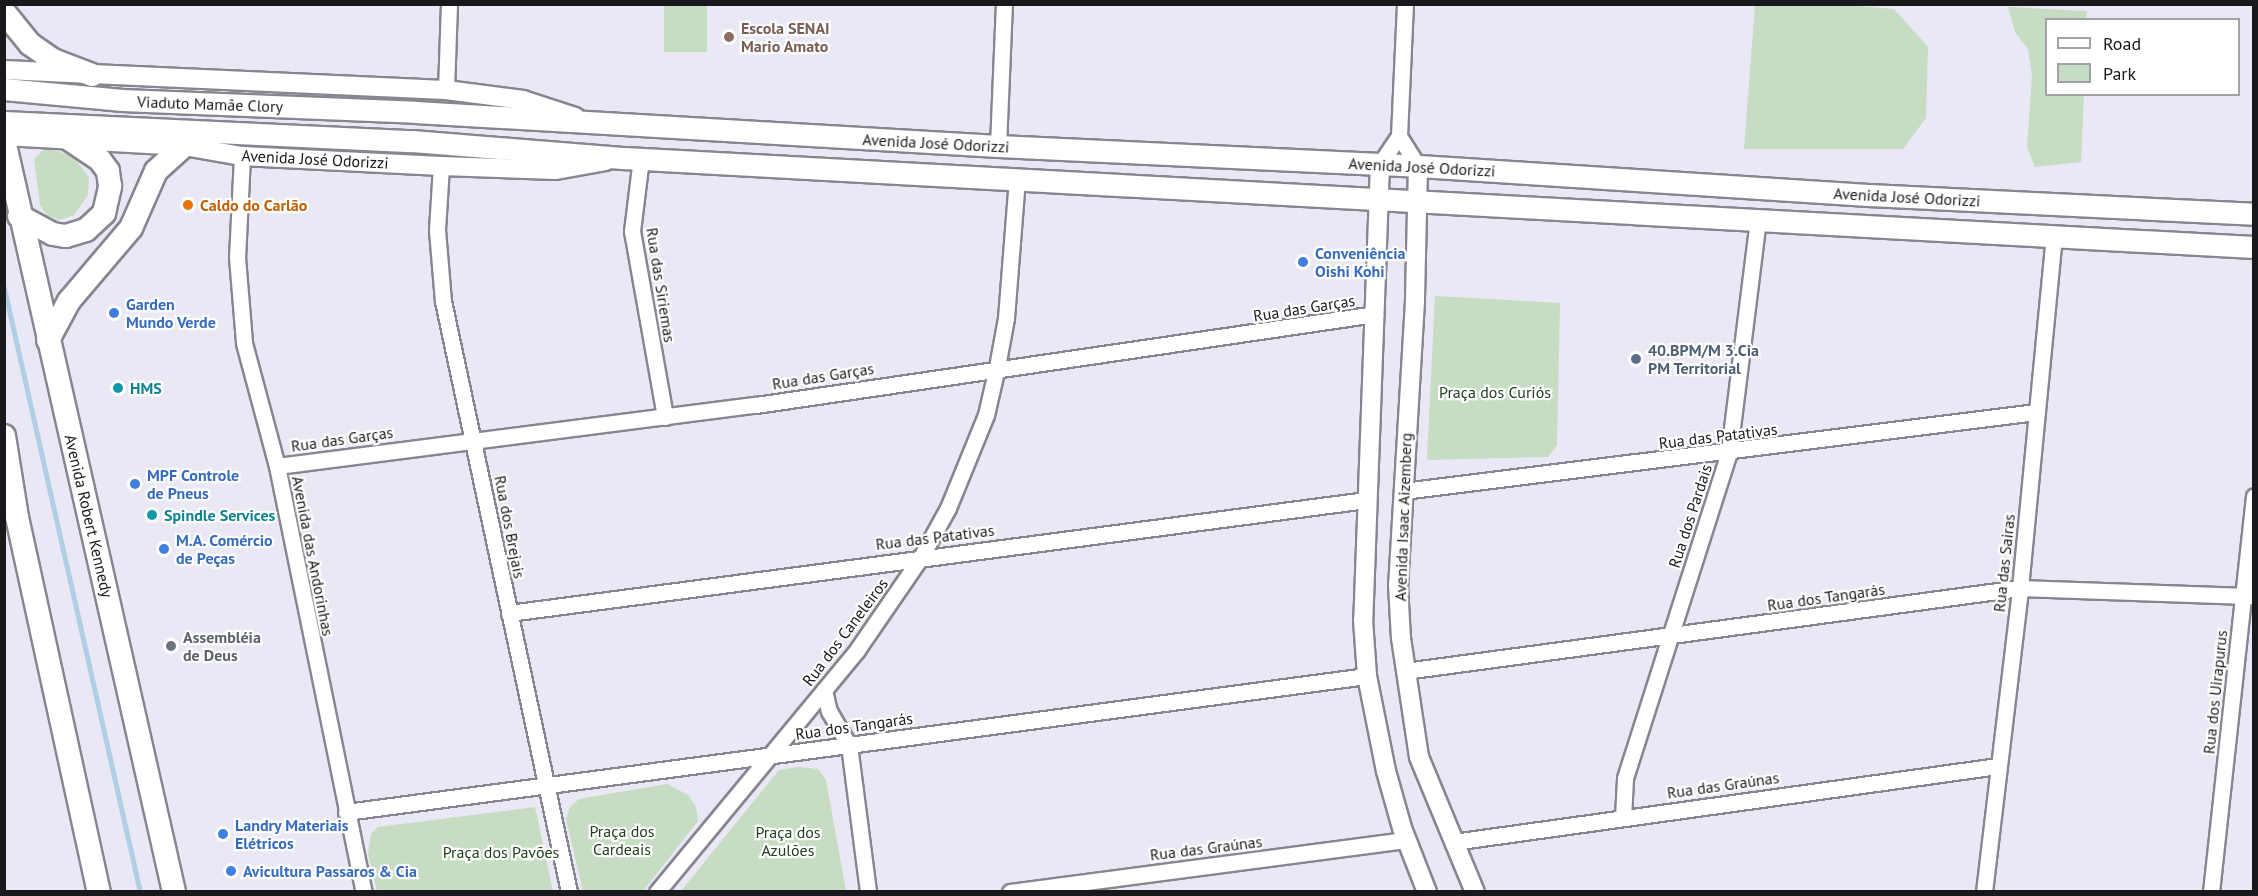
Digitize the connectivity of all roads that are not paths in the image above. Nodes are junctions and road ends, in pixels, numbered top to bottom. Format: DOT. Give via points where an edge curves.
graph roads {
  1 [pos="449,4"];
  2 [pos="1004,4"];
  3 [pos="1405,4"];
  4 [pos="4,12"];
  5 [pos="4,70"];
  6 [pos="92,75"];
  7 [pos="4,89"];
  8 [pos="446,90"];
  9 [pos="415,112"];
  10 [pos="4,122"];
  11 [pos="589,122"];
  12 [pos="1399,136"];
  13 [pos="4,138"];
  14 [pos="69,139"];
  15 [pos="412,141"];
  16 [pos="184,146"];
  17 [pos="999,146"];
  18 [pos="242,156"];
  19 [pos="633,158"];
  20 [pos="1380,164"];
  21 [pos="1418,165"];
  22 [pos="441,166"];
  23 [pos="1017,179"];
  24 [pos="1379,196"];
  25 [pos="1418,199"];
  26 [pos="2253,214"];
  27 [pos="19,216"];
  28 [pos="1758,219"];
  29 [pos="2054,238"];
  30 [pos="2253,247"];
  31 [pos="1375,314"];
  32 [pos="48,340"];
  33 [pos="997,367"];
  34 [pos="2036,412"];
  35 [pos="665,417"];
  36 [pos="4,436"];
  37 [pos="474,440"];
  38 [pos="1730,452"];
  39 [pos="277,466"];
  40 [pos="1403,491"];
  41 [pos="2253,496"];
  42 [pos="1366,500"];
  43 [pos="921,557"];
  44 [pos="2020,588"];
  45 [pos="2248,596"];
  46 [pos="509,613"];
  47 [pos="1668,637"];
  48 [pos="1405,671"];
  49 [pos="1367,676"];
  50 [pos="825,690"];
  51 [pos="849,745"];
  52 [pos="768,756"];
  53 [pos="1998,766"];
  54 [pos="548,785"];
  55 [pos="346,812"];
  56 [pos="1623,817"];
  57 [pos="1406,840"];
  58 [pos="1453,842"];
  59 [pos="99,891"];
  60 [pos="174,891"];
  61 [pos="364,891"];
  62 [pos="569,891"];
  63 [pos="657,891"];
  64 [pos="868,891"];
  65 [pos="1010,891"];
  66 [pos="1427,891"];
  67 [pos="1475,891"];
  68 [pos="1984,891"];
  69 [pos="2211,891"];
  1 -- 8 [label="street"];
  2 -- 17 [label="street"];
  3 -- 12 [label="street"];
  4 -- 6 [label="main road" via="30,44 53,60"];
  5 -- 6 [label="street, Avenida José Odorizzi"];
  6 -- 8 [label="street, Avenida José Odorizzi"];
  7 -- 9 [label="main road, Viaduto Mamãe Clory" via="122,100"];
  8 -- 11 [label="street, Avenida José Odorizzi" via="523,100"];
  9 -- 11 [label="main road, Avenida José Odorizzi"];
  10 -- 15 [label="main road, Viaduto Mamãe Clory"];
  11 -- 17 [label="main road, Avenida José Odorizzi"];
  12 -- 20 [label="street"];
  12 -- 21 [label="street"];
  13 -- 14 [label="street, Avenida José Odorizzi"];
  13 -- 27 [label="main road, Avenida Robert Kennedy"];
  14 -- 16 [label="street, Avenida José Odorizzi"];
  14 -- 27 [label="main road" via="100,160 108,171 110,186 104,213 86,230 66,236 53,234"];
  15 -- 19 [label="main road, Avenida José Odorizzi"];
  16 -- 18 [label="street, Avenida José Odorizzi"];
  16 -- 32 [label="main road" via="156,171 131,228 69,301"];
  17 -- 20 [label="main road, Avenida José Odorizzi"];
  18 -- 22 [label="street, Avenida José Odorizzi"];
  18 -- 39 [label="street, Avenida das Andorinhas" via="237,257 243,332"];
  19 -- 22 [label="street, Avenida José Odorizzi" via="556,170"];
  19 -- 23 [label="main road, Avenida José Odorizzi"];
  19 -- 35 [label="street, Rua das Siriemas" via="632,231"];
  20 -- 21 [label="main road, Avenida José Odorizzi"];
  20 -- 24 [label="street"];
  21 -- 25 [label="street, Avenida Isaac Aizemberg"];
  21 -- 26 [label="main road, Avenida José Odorizzi" via="1869,195"];
  22 -- 37 [label="street, Rua dos Brejais" via="437,230 443,301"];
  23 -- 24 [label="main road, Avenida José Odorizzi"];
  23 -- 33 [label="street, Rua dos Caneleiros"];
  24 -- 25 [label="main road, Avenida José Odorizzi"];
  24 -- 31 [label="street"];
  25 -- 28 [label="main road, Avenida José Odorizzi"];
  25 -- 40 [label="street, Avenida Isaac Aizemberg"];
  27 -- 32 [label="main road, Avenida Robert Kennedy"];
  28 -- 29 [label="main road, Avenida José Odorizzi"];
  28 -- 38 [label="street, Rua dos Pardais"];
  29 -- 30 [label="main road, Avenida José Odorizzi"];
  29 -- 34 [label="street, Rua das Sairas"];
  31 -- 33 [label="street, Rua das Garças" via="1258,334"];
  31 -- 42 [label="street"];
  32 -- 60 [label="main road, Avenida Robert Kennedy"];
  33 -- 35 [label="street, Rua das Garças"];
  33 -- 43 [label="street, Rua dos Caneleiros" via="970,455 948,508"];
  34 -- 38 [label="street, Rua das Patativas"];
  34 -- 44 [label="street, Rua das Sairas"];
  35 -- 37 [label="street, Rua das Garças"];
  36 -- 59 [label="main road" via="17,517"];
  37 -- 39 [label="street, Rua das Garças"];
  37 -- 46 [label="street, Rua dos Brejais"];
  38 -- 40 [label="street, Rua das Patativas"];
  38 -- 47 [label="street, Rua dos Pardais"];
  39 -- 55 [label="street, Avenida das Andorinhas"];
  40 -- 48 [label="street, Avenida Isaac Aizemberg" via="1398,585"];
  41 -- 45 [label="street, Rua dos Uirapurus"];
  42 -- 43 [label="street, Rua das Patativas"];
  42 -- 49 [label="street" via="1362,620"];
  43 -- 46 [label="street, Rua das Patativas"];
  43 -- 50 [label="street, Rua dos Caneleiros" via="883,615"];
  44 -- 45 [label="street, Rua dos Tangarás"];
  44 -- 47 [label="street, Rua dos Tangarás"];
  44 -- 53 [label="street, Rua das Sairas"];
  45 -- 69 [label="street, Rua dos Uirapurus"];
  46 -- 54 [label="street, Rua dos Brejais"];
  47 -- 48 [label="street, Rua dos Tangarás"];
  47 -- 56 [label="street, Rua dos Pardais" via="1625,778"];
  48 -- 58 [label="street, Avenida Isaac Aizemberg" via="1419,757"];
  49 -- 51 [label="street, Rua dos Tangarás"];
  49 -- 57 [label="street" via="1386,771"];
  50 -- 51 [label="street" via="829,711"];
  50 -- 52 [label="street, Rua dos Caneleiros"];
  51 -- 52 [label="street, Rua dos Tangarás"];
  51 -- 64 [label="street"];
  52 -- 54 [label="street, Rua dos Tangarás"];
  52 -- 63 [label="street, Rua dos Caneleiros"];
  53 -- 56 [label="street, Rua das Graúnas"];
  53 -- 68 [label="street, Rua das Sairas"];
  54 -- 55 [label="street, Rua dos Tangarás"];
  54 -- 62 [label="street, Rua dos Brejais"];
  55 -- 61 [label="street, Avenida das Andorinhas"];
  56 -- 58 [label="street, Rua das Graúnas"];
  57 -- 65 [label="street, Rua das Graúnas"];
  57 -- 66 [label="street"];
  58 -- 67 [label="street, Avenida Isaac Aizemberg"];
}
